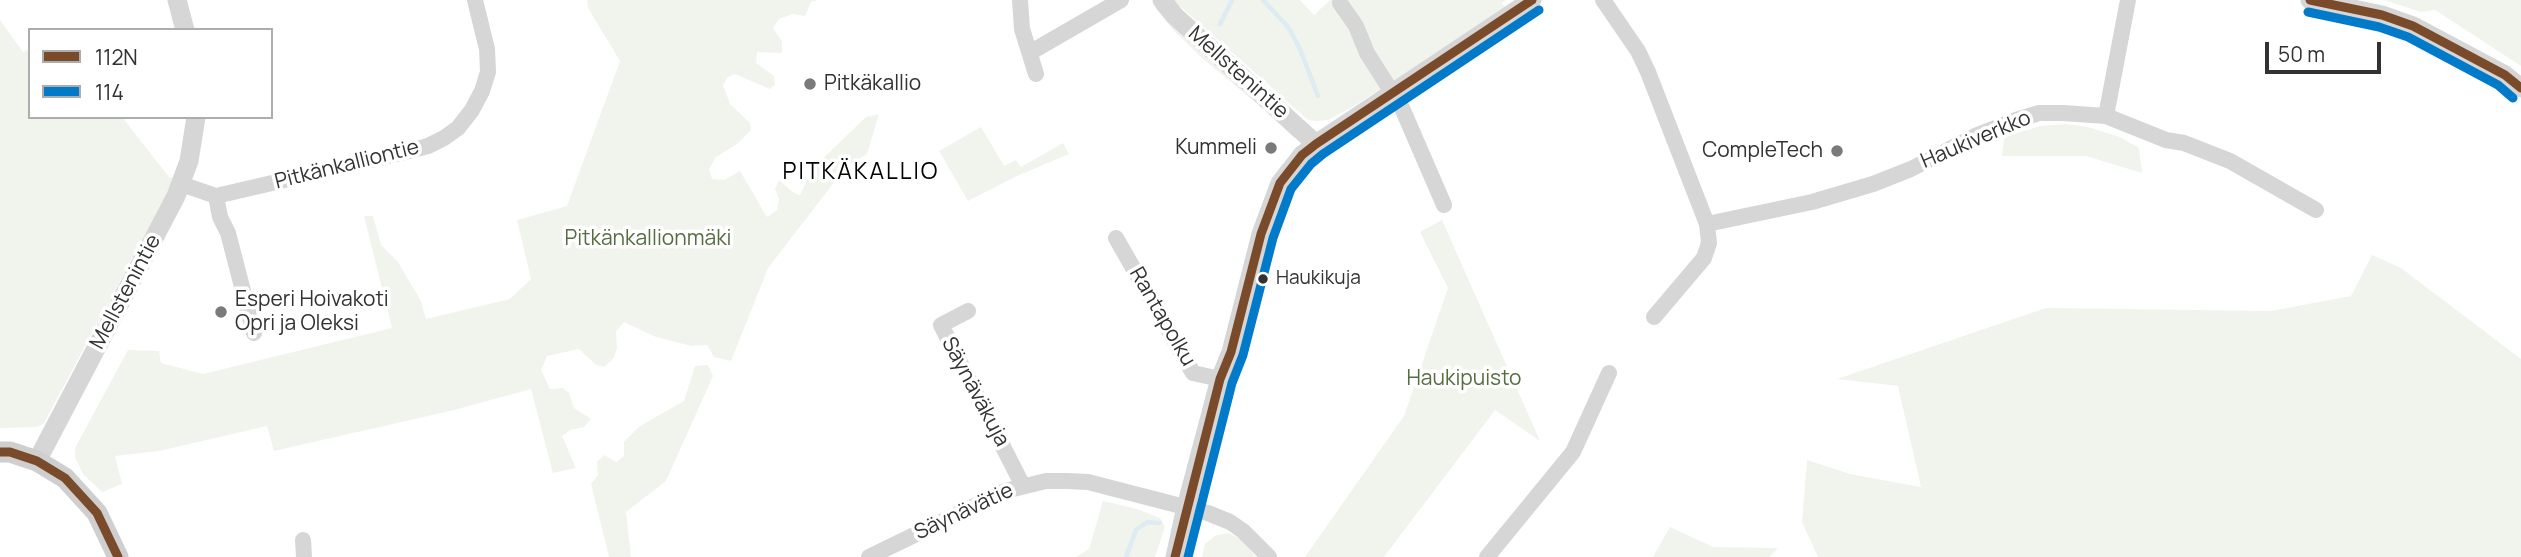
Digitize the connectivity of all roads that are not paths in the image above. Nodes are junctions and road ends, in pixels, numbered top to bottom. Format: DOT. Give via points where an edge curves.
graph roads {
  1 [pos="177,0"];
  2 [pos="475,0"];
  3 [pos="1020,0"];
  4 [pos="1121,0"];
  5 [pos="1162,0"];
  6 [pos="1532,0"];
  7 [pos="1603,0"];
  8 [pos="2128,0"];
  9 [pos="2310,0"];
  10 [pos="1340,3"];
  11 [pos="184,28"];
  12 [pos="1031,52"];
  13 [pos="1036,74"];
  14 [pos="2521,88"];
  15 [pos="1390,93"];
  16 [pos="2105,116"];
  17 [pos="196,119"];
  18 [pos="1316,144"];
  19 [pos="181,184"];
  20 [pos="216,195"];
  21 [pos="1444,205"];
  22 [pos="2316,210"];
  23 [pos="1707,224"];
  24 [pos="1116,238"];
  25 [pos="968,311"];
  26 [pos="1654,317"];
  27 [pos="254,333"];
  28 [pos="1609,373"];
  29 [pos="1220,379"];
  30 [pos="0,452"];
  31 [pos="37,461"];
  32 [pos="1023,485"];
  33 [pos="1186,507"];
  34 [pos="118,557"];
  35 [pos="869,557"];
  36 [pos="1175,557"];
  37 [pos="1269,557"];
  38 [pos="1487,557"];
  1 -- 11 [label="street"];
  2 -- 20 [label="street, Pitkänkalliontie" via="488,72 477,101 458,128 428,146"];
  3 -- 12 [label="street" via="1022,29"];
  4 -- 12 [label="street"];
  5 -- 18 [label="street, Mellstenintie"];
  6 -- 15 [label="street"];
  7 -- 23 [label="street" via="1648,72"];
  8 -- 16 [label="street"];
  9 -- 14 [label="street" via="2372,12 2413,26"];
  10 -- 15 [label="street"];
  12 -- 13 [label="street"];
  15 -- 18 [label="street"];
  15 -- 21 [label="street" via="1402,108"];
  16 -- 22 [label="street, Haukiverkko" via="2230,161"];
  16 -- 23 [label="street, Haukiverkko" via="2039,113 1975,136 1873,184"];
  17 -- 19 [label="street, Mellstenintie"];
  18 -- 29 [label="street" via="1289,169 1276,191"];
  19 -- 20 [label="street"];
  19 -- 31 [label="street, Mellstenintie"];
  20 -- 27 [label="street"];
  23 -- 26 [label="street" via="1709,243 1704,258"];
  24 -- 29 [label="street, Rantapolku" via="1193,373"];
  25 -- 32 [label="street, Säynäväkuja" via="941,326"];
  28 -- 38 [label="street" via="1573,452"];
  29 -- 33 [label="street"];
  30 -- 31 [label="main road"];
  31 -- 34 [label="main road" via="65,478 85,498"];
  32 -- 33 [label="street, Säynävätie" via="1088,482"];
  32 -- 35 [label="street, Säynävätie"];
  33 -- 36 [label="street"];
  33 -- 37 [label="street, Säynävätie" via="1230,522"];
}
